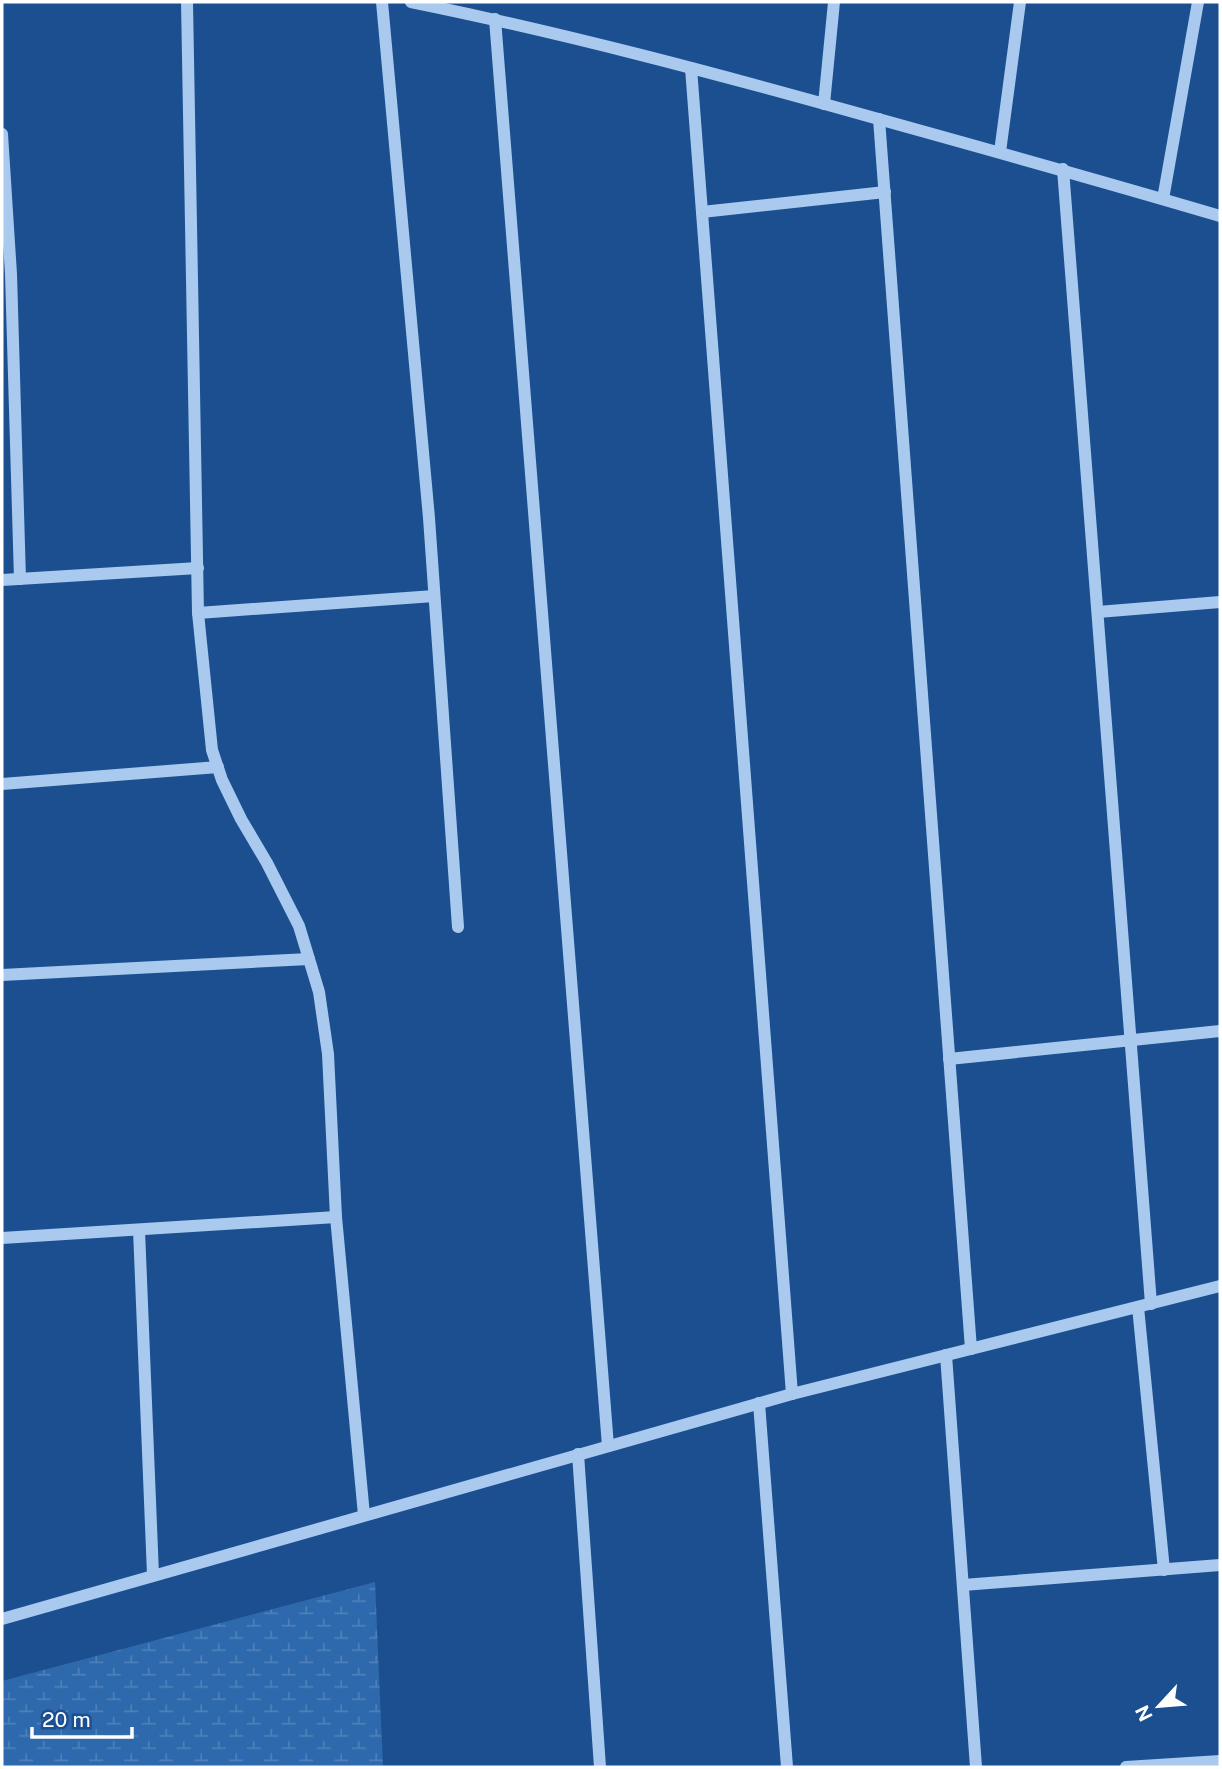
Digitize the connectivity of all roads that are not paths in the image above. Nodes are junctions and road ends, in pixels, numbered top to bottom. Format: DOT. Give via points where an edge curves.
graph roads {
  1 [pos="187,2"];
  2 [pos="382,2"];
  3 [pos="411,2"];
  4 [pos="834,2"];
  5 [pos="1020,2"];
  6 [pos="1198,2"];
  7 [pos="495,19"];
  8 [pos="691,68"];
  9 [pos="824,104"];
  10 [pos="879,119"];
  11 [pos="2,134"];
  12 [pos="1000,152"];
  13 [pos="1063,169"];
  14 [pos="885,192"];
  15 [pos="1163,199"];
  16 [pos="702,212"];
  17 [pos="1220,216"];
  18 [pos="6,274"];
  19 [pos="198,568"];
  20 [pos="20,579"];
  21 [pos="2,580"];
  22 [pos="434,596"];
  23 [pos="1220,602"];
  24 [pos="1098,612"];
  25 [pos="198,613"];
  26 [pos="218,767"];
  27 [pos="2,784"];
  28 [pos="458,927"];
  29 [pos="309,959"];
  30 [pos="2,975"];
  31 [pos="1220,1031"];
  32 [pos="1130,1040"];
  33 [pos="949,1059"];
  34 [pos="337,1217"];
  35 [pos="139,1230"];
  36 [pos="2,1238"];
  37 [pos="1220,1286"];
  38 [pos="1144,1305"];
  39 [pos="971,1349"];
  40 [pos="946,1355"];
  41 [pos="792,1394"];
  42 [pos="759,1403"];
  43 [pos="608,1446"];
  44 [pos="578,1454"];
  45 [pos="364,1515"];
  46 [pos="1220,1565"];
  47 [pos="1164,1570"];
  48 [pos="152,1576"];
  49 [pos="963,1585"];
  50 [pos="2,1619"];
  51 [pos="1220,1761"];
  52 [pos="1164,1766"];
  53 [pos="600,1767"];
  54 [pos="787,1767"];
  55 [pos="976,1767"];
  56 [pos="1126,1767"];
  1 -- 19 [label="street"];
  2 -- 22 [label="street"];
  3 -- 7 [label="street"];
  4 -- 9 [label="street"];
  5 -- 12 [label="street"];
  6 -- 15 [label="street"];
  7 -- 8 [label="street"];
  7 -- 43 [label="street"];
  8 -- 9 [label="street"];
  8 -- 16 [label="street"];
  9 -- 10 [label="street"];
  10 -- 12 [label="street"];
  10 -- 14 [label="street"];
  11 -- 18 [label="street"];
  12 -- 13 [label="street"];
  13 -- 15 [label="street"];
  13 -- 24 [label="street"];
  14 -- 16 [label="street"];
  14 -- 33 [label="street"];
  15 -- 17 [label="street"];
  16 -- 41 [label="street"];
  18 -- 20 [label="street"];
  19 -- 20 [label="street"];
  19 -- 25 [label="street"];
  20 -- 21 [label="street"];
  22 -- 25 [label="street"];
  22 -- 28 [label="street"];
  23 -- 24 [label="street"];
  24 -- 32 [label="street"];
  25 -- 26 [label="street" via="212,750"];
  26 -- 27 [label="street"];
  26 -- 29 [label="street" via="299,926"];
  29 -- 30 [label="street"];
  29 -- 34 [label="street" via="328,1054"];
  31 -- 32 [label="street"];
  32 -- 33 [label="street"];
  32 -- 38 [label="street"];
  33 -- 39 [label="street"];
  34 -- 35 [label="street"];
  34 -- 45 [label="street"];
  35 -- 36 [label="street"];
  35 -- 48 [label="street"];
  37 -- 38 [label="street"];
  38 -- 39 [label="street"];
  38 -- 47 [label="street"];
  39 -- 40 [label="street"];
  40 -- 41 [label="street"];
  40 -- 49 [label="street"];
  41 -- 42 [label="street"];
  42 -- 43 [label="street"];
  42 -- 54 [label="street"];
  43 -- 44 [label="street"];
  44 -- 45 [label="street"];
  44 -- 53 [label="street"];
  45 -- 48 [label="street"];
  46 -- 47 [label="street"];
  47 -- 49 [label="street"];
  48 -- 50 [label="street"];
  49 -- 55 [label="street"];
  51 -- 52 [label="street"];
  52 -- 56 [label="street"];
}
